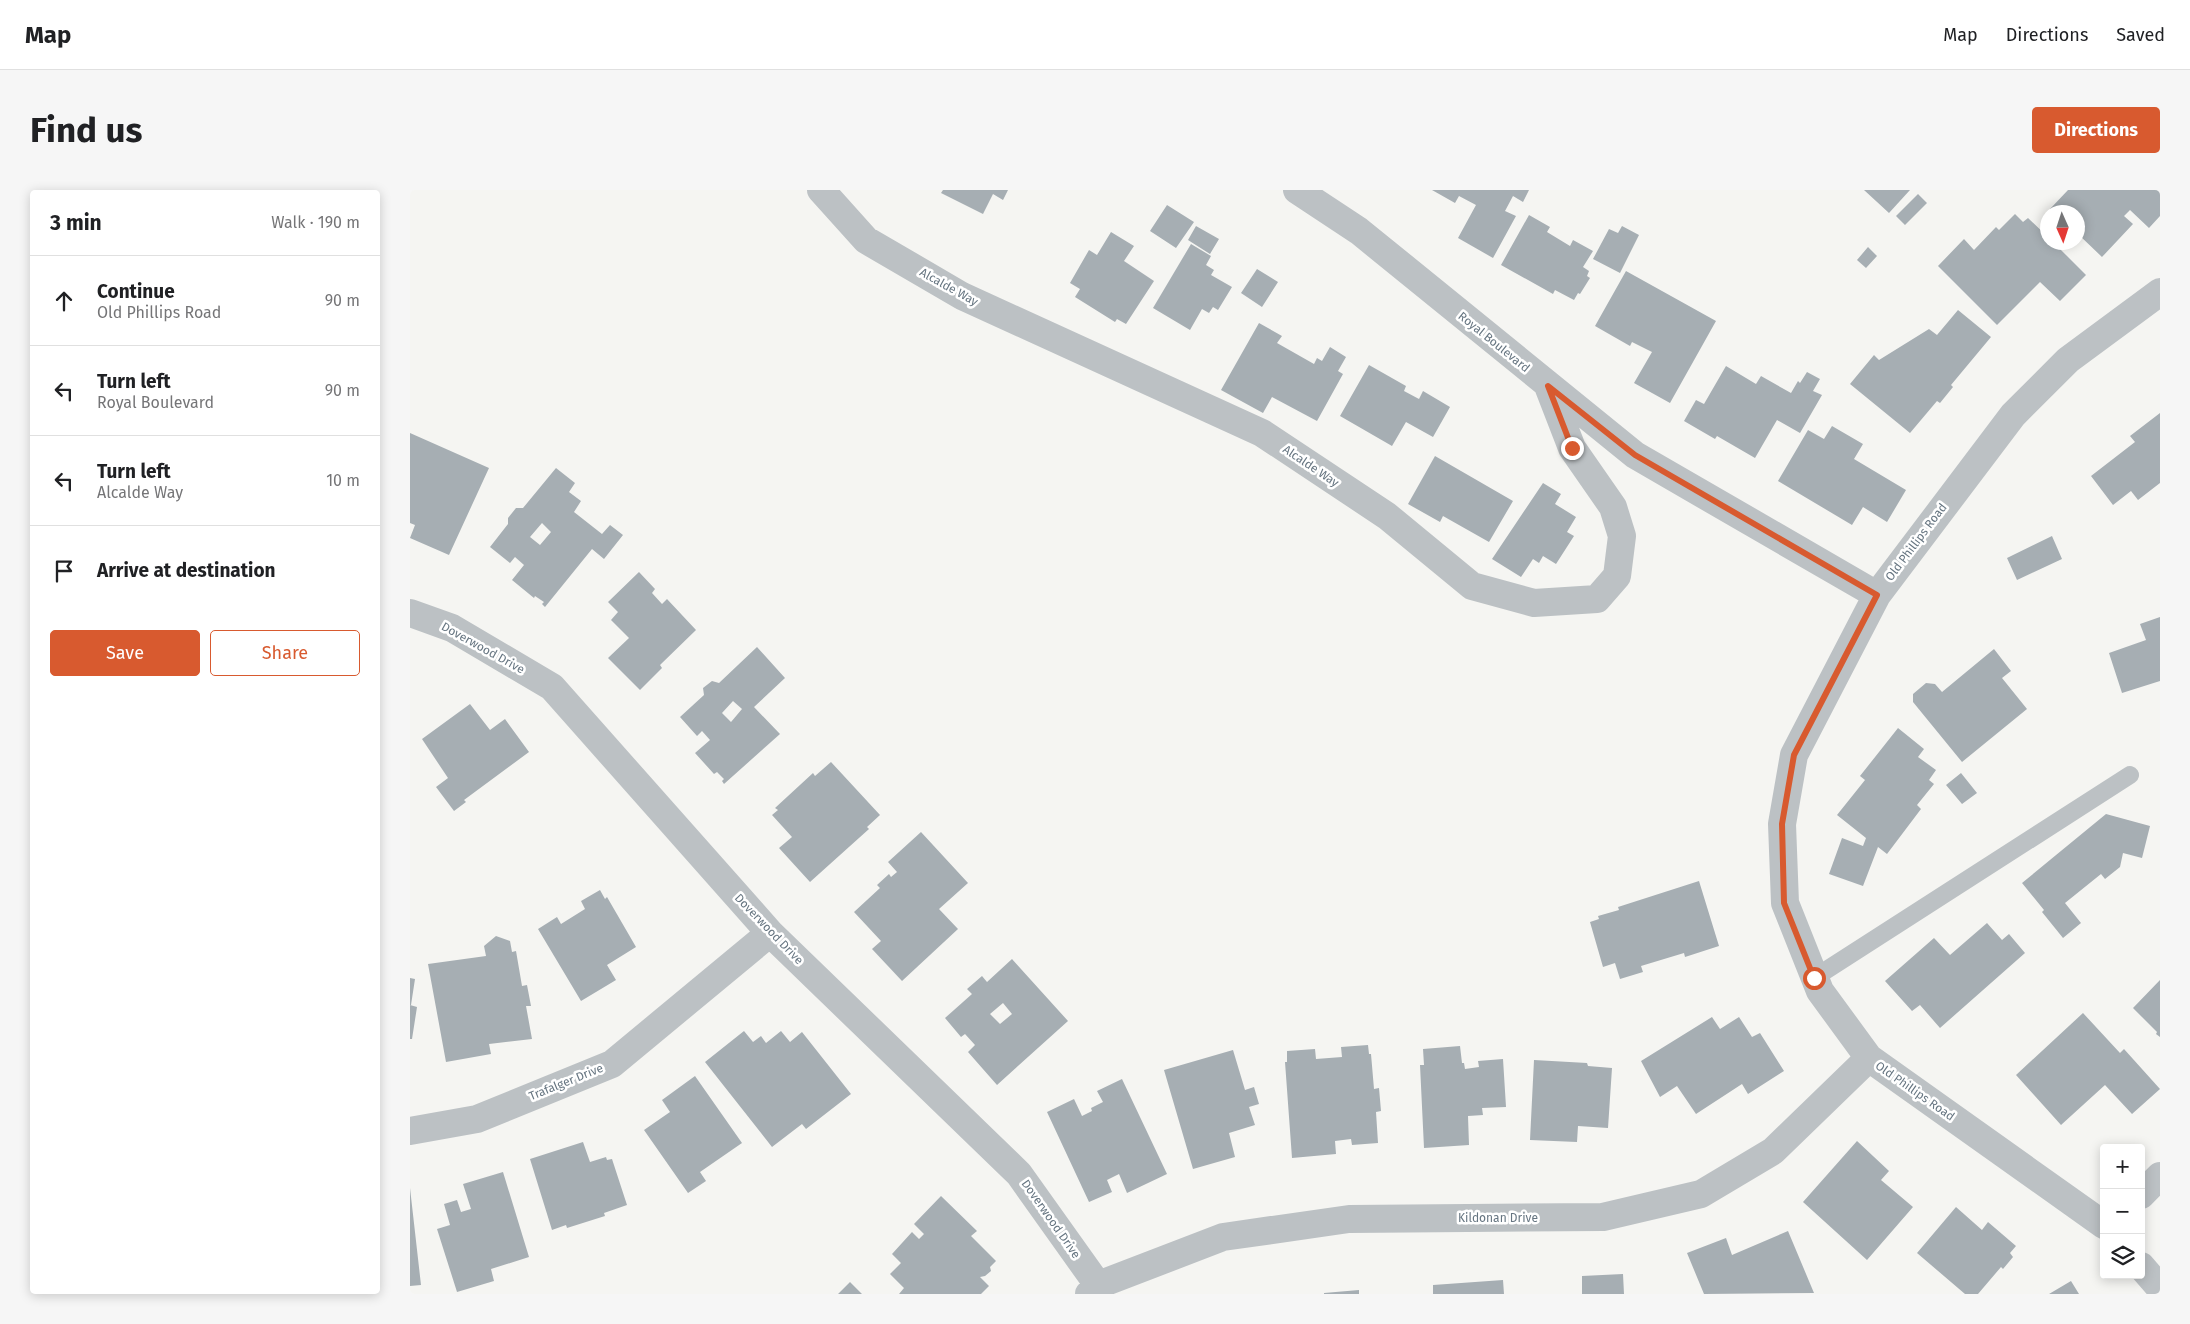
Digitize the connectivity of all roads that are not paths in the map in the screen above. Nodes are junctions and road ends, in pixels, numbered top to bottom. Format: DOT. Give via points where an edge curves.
graph roads {
  1 [pos="821,190"];
  2 [pos="1297,190"];
  3 [pos="2160,292"];
  4 [pos="1548,386"];
  5 [pos="1877,595"];
  6 [pos="410,613"];
  7 [pos="2130,775"];
  8 [pos="770,933"];
  9 [pos="1814,978"];
  10 [pos="1869,1058"];
  11 [pos="410,1132"];
  12 [pos="2160,1176"];
  13 [pos="2145,1191"];
  14 [pos="2100,1222"];
  15 [pos="2145,1271"];
  16 [pos="2160,1288"];
  17 [pos="1093,1290"];
  1 -- 4 [label="street, Alcalde Way" via="866,240 962,296 1262,433 1387,516 1472,586 1534,603 1597,599 1617,576 1622,536 1613,507 1572,448"];
  2 -- 4 [label="street, Royal Boulevard" via="1359,231"];
  3 -- 5 [label="street, Old Phillips Road" via="2068,360 2013,415"];
  4 -- 5 [label="street, Royal Boulevard" via="1635,455"];
  5 -- 9 [label="street, Old Phillips Road" via="1794,755 1782,824 1784,903"];
  6 -- 8 [label="street, Doverwood Drive" via="452,628 552,687"];
  7 -- 9 [label="lane"];
  8 -- 11 [label="street, Trafalger Drive" via="612,1064 477,1119"];
  8 -- 17 [label="street, Doverwood Drive" via="1019,1174"];
  9 -- 10 [label="street, Old Phillips Road"];
  10 -- 14 [label="street, Old Phillips Road"];
  10 -- 17 [label="street, Kildonan Drive" via="1773,1151 1701,1194 1603,1217 1350,1219 1223,1237"];
  12 -- 13 [label="street"];
  15 -- 16 [label="street"];
}
